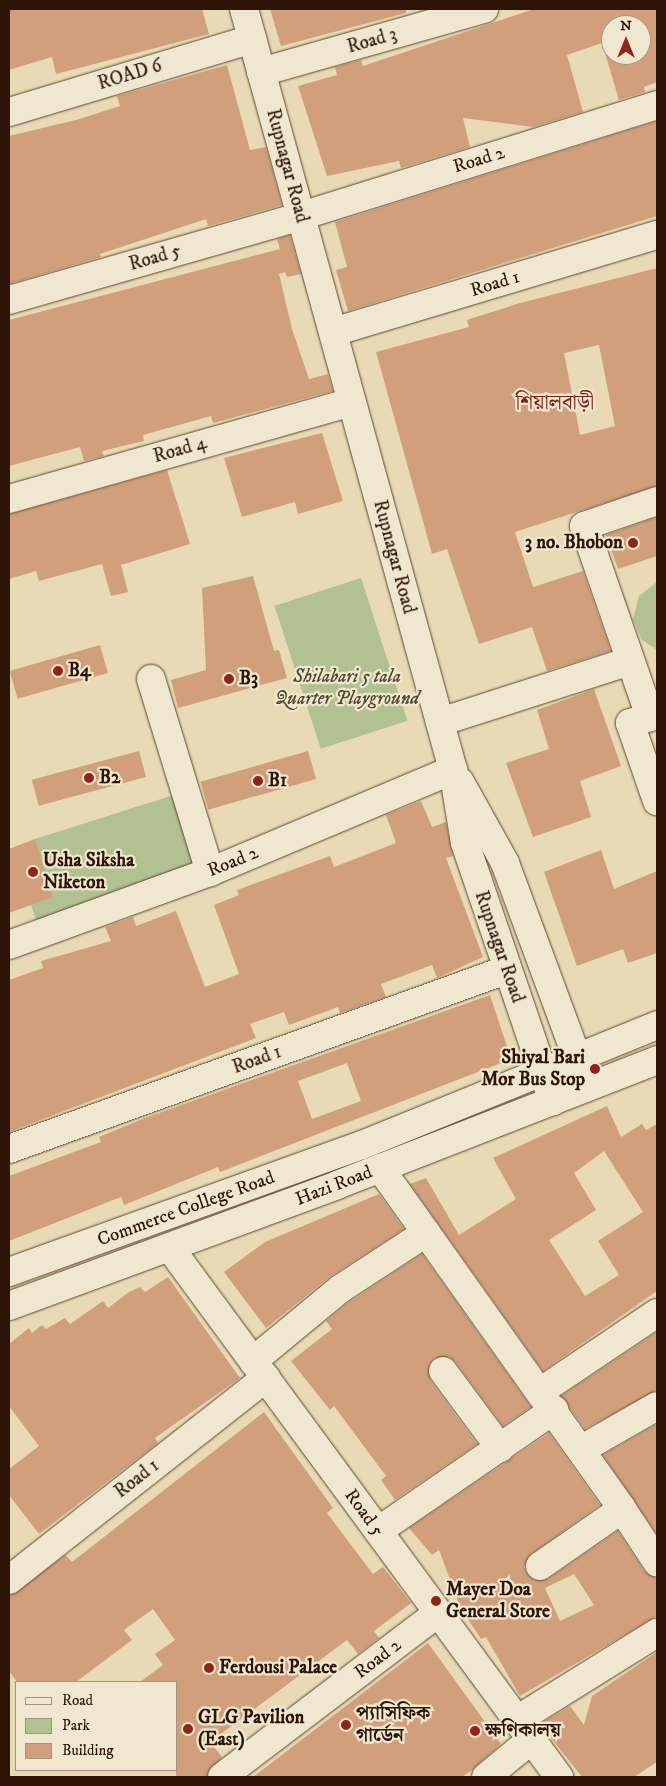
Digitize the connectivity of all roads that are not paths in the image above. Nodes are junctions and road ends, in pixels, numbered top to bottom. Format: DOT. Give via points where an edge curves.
graph roads {
  1 [pos="244,9"];
  2 [pos="484,9"];
  3 [pos="252,39"];
  4 [pos="261,72"];
  5 [pos="657,105"];
  6 [pos="9,112"];
  7 [pos="301,216"];
  8 [pos="657,235"];
  9 [pos="9,300"];
  10 [pos="333,332"];
  11 [pos="352,402"];
  12 [pos="9,499"];
  13 [pos="657,501"];
  14 [pos="630,660"];
  15 [pos="151,679"];
  16 [pos="653,716"];
  17 [pos="440,722"];
  18 [pos="453,770"];
  19 [pos="657,801"];
  20 [pos="210,872"];
  21 [pos="9,945"];
  22 [pos="506,970"];
  23 [pos="657,1025"];
  24 [pos="577,1060"];
  25 [pos="657,1060"];
  26 [pos="543,1074"];
  27 [pos="589,1088"];
  28 [pos="553,1101"];
  29 [pos="9,1149"];
  30 [pos="380,1168"];
  31 [pos="426,1233"];
  32 [pos="170,1248"];
  33 [pos="9,1272"];
  34 [pos="9,1306"];
  35 [pos="657,1312"];
  36 [pos="260,1370"];
  37 [pos="443,1371"];
  38 [pos="548,1401"];
  39 [pos="657,1406"];
  40 [pos="500,1448"];
  41 [pos="582,1449"];
  42 [pos="622,1509"];
  43 [pos="378,1531"];
  44 [pos="654,1551"];
  45 [pos="540,1566"];
  46 [pos="9,1580"];
  47 [pos="438,1613"];
  48 [pos="657,1633"];
  49 [pos="524,1730"];
  50 [pos="222,1777"];
  51 [pos="486,1777"];
  52 [pos="559,1777"];
  1 -- 3 [label="street, Rupnagar Road"];
  2 -- 4 [label="street, Road 3"];
  3 -- 4 [label="street, Rupnagar Road"];
  3 -- 6 [label="street, ROAD 6"];
  4 -- 7 [label="street, Rupnagar Road"];
  5 -- 7 [label="street, Road 2"];
  7 -- 9 [label="street, Road 5"];
  7 -- 10 [label="street, Rupnagar Road"];
  8 -- 10 [label="street, Road 1"];
  10 -- 11 [label="street, Rupnagar Road"];
  11 -- 12 [label="street, Road 4"];
  11 -- 17 [label="street, Rupnagar Road"];
  13 -- 14 [label="street" via="584,526"];
  14 -- 16 [label="street"];
  14 -- 17 [label="street"];
  15 -- 20 [label="street"];
  16 -- 19 [label="street" via="630,723"];
  17 -- 18 [label="street, Rupnagar Road"];
  18 -- 20 [label="street, Road 2"];
  18 -- 22 [label="street, Rupnagar Road" via="465,843"];
  18 -- 24 [label="street" via="505,863"];
  20 -- 21 [label="street, Road 2"];
  22 -- 26 [label="street, Rupnagar Road"];
  22 -- 29 [label="street, Road 1"];
  23 -- 24 [label="street, Commerce College Road"];
  24 -- 26 [label="street, Commerce College Road"];
  24 -- 27 [label="street"];
  25 -- 27 [label="street, Hazi Road"];
  26 -- 28 [label="street, Rupnagar Road"];
  26 -- 33 [label="street, Commerce College Road" via="362,1145"];
  27 -- 28 [label="street, Hazi Road"];
  28 -- 30 [label="street, Hazi Road"];
  30 -- 31 [label="street"];
  30 -- 32 [label="street, Hazi Road"];
  31 -- 36 [label="street, Road 1" via="340,1289"];
  31 -- 38 [label="street"];
  32 -- 34 [label="street, Hazi Road"];
  32 -- 36 [label="street, Road 5"];
  35 -- 38 [label="street"];
  36 -- 43 [label="street, Road 5"];
  36 -- 46 [label="street, Road 1"];
  37 -- 40 [label="street"];
  38 -- 40 [label="street"];
  38 -- 41 [label="street"];
  39 -- 41 [label="street"];
  40 -- 43 [label="street"];
  41 -- 42 [label="street"];
  42 -- 44 [label="street"];
  42 -- 45 [label="street"];
  43 -- 47 [label="street, Road 5"];
  47 -- 49 [label="street, Road 5"];
  47 -- 50 [label="street, Road 2"];
  48 -- 49 [label="street"];
  49 -- 51 [label="street"];
  49 -- 52 [label="street, Road 5"];
}
